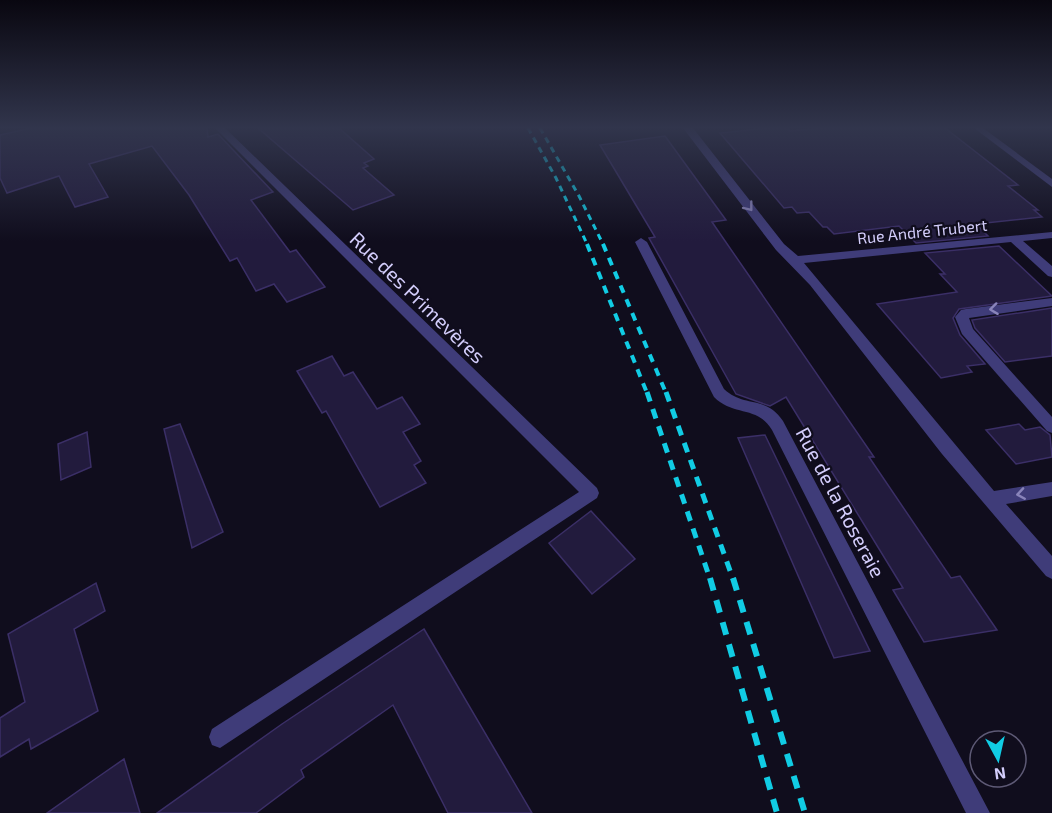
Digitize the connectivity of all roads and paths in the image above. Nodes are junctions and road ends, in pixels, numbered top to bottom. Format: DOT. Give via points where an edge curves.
graph roads {
  1 [pos="259,166"];
  2 [pos="717,166"];
  3 [pos="1028,166"];
  4 [pos="1052,184"];
  5 [pos="1052,235"];
  6 [pos="1014,238"];
  7 [pos="641,242"];
  8 [pos="795,260"];
  9 [pos="1052,273"];
  10 [pos="1052,302"];
  11 [pos="1052,427"];
  12 [pos="1052,489"];
  13 [pos="990,499"];
  14 [pos="1052,570"];
  15 [pos="220,737"];
  16 [pos="978,813"];
  1 -- 15 [label="street, Rue des Primevères" via="591,493"];
  2 -- 8 [label="street, one-way" via="780,247"];
  3 -- 4 [label="street"];
  5 -- 6 [label="street, Rue André Trubert"];
  6 -- 8 [label="street, Rue André Trubert"];
  6 -- 9 [label="street"];
  7 -- 16 [label="street, Rue de la Roseraie" via="719,393 737,407 770,414 786,440"];
  8 -- 13 [label="street"];
  10 -- 11 [label="street, one-way" via="977,311 962,317 967,331"];
  12 -- 13 [label="street, one-way"];
  13 -- 14 [label="street"];
}
